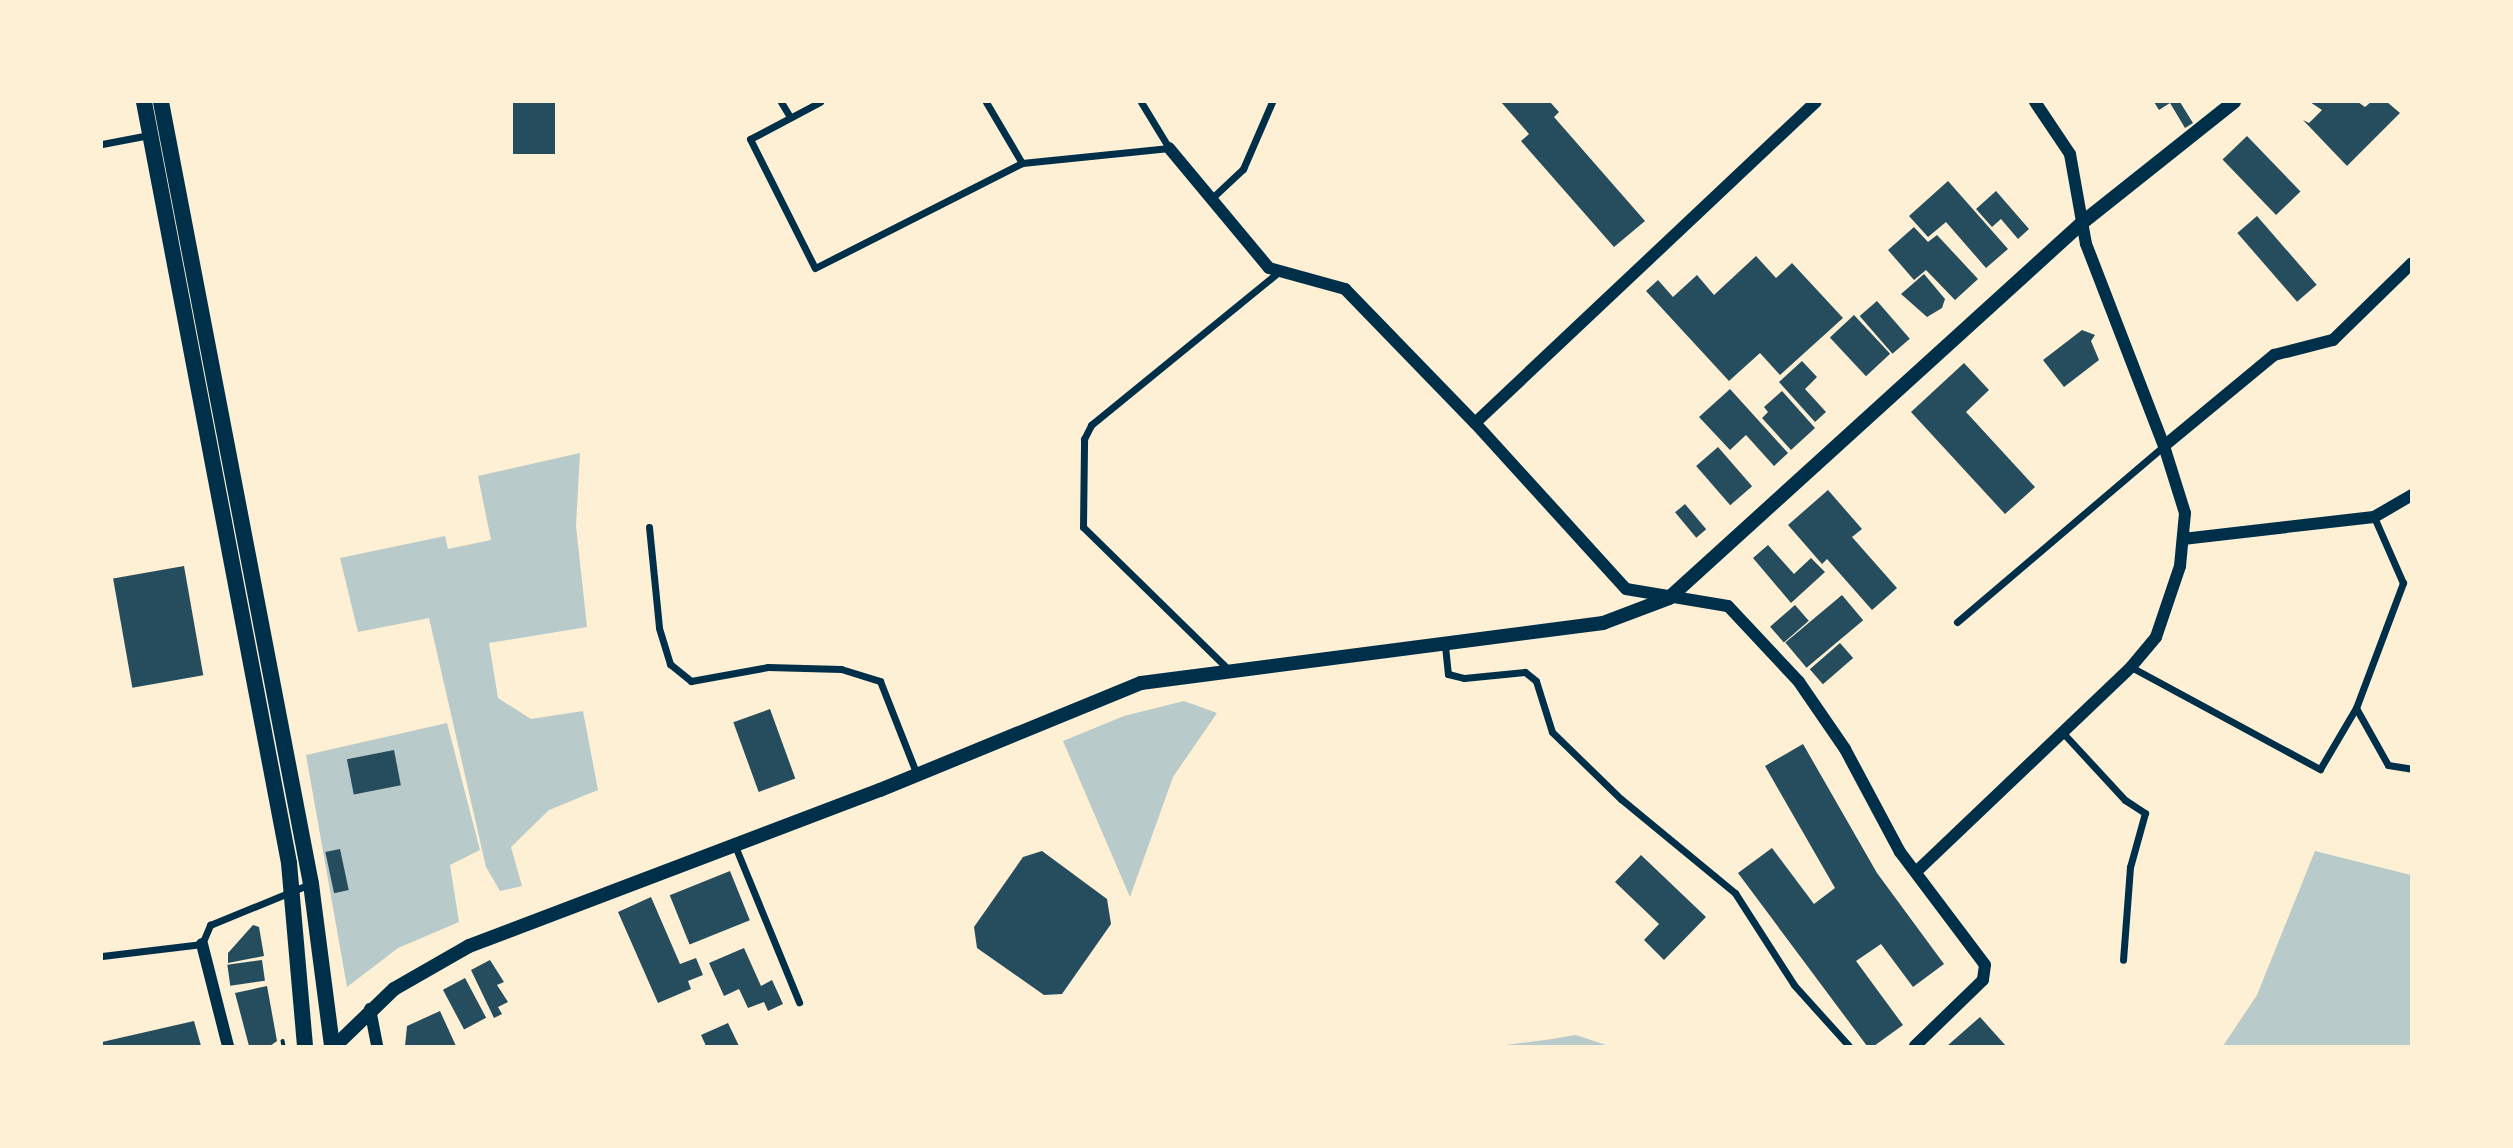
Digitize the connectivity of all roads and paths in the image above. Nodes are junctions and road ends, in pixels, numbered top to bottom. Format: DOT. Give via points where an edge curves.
graph roads {
  1 [pos="144,102"];
  2 [pos="161,102"];
  3 [pos="780,102"];
  4 [pos="820,102"];
  5 [pos="985,102"];
  6 [pos="1141,102"];
  7 [pos="1272,102"];
  8 [pos="1816,102"];
  9 [pos="2035,102"];
  10 [pos="2234,102"];
  11 [pos="790,117"];
  12 [pos="159,133"];
  13 [pos="102,144"];
  14 [pos="1168,148"];
  15 [pos="1022,163"];
  16 [pos="1210,199"];
  17 [pos="2083,222"];
  18 [pos="2412,263"];
  19 [pos="1280,271"];
  20 [pos="1475,423"];
  21 [pos="2164,446"];
  22 [pos="2412,495"];
  23 [pos="2374,517"];
  24 [pos="649,527"];
  25 [pos="2183,539"];
  26 [pos="1669,598"];
  27 [pos="1957,622"];
  28 [pos="1445,646"];
  29 [pos="2131,667"];
  30 [pos="1230,671"];
  31 [pos="2356,708"];
  32 [pos="2064,734"];
  33 [pos="2412,769"];
  34 [pos="918,775"];
  35 [pos="735,846"];
  36 [pos="1918,870"];
  37 [pos="311,884"];
  38 [pos="293,889"];
  39 [pos="202,944"];
  40 [pos="102,956"];
  41 [pos="2123,960"];
  42 [pos="799,1002"];
  43 [pos="370,1009"];
  44 [pos="283,1041"];
  45 [pos="228,1046"];
  46 [pos="284,1046"];
  47 [pos="305,1046"];
  48 [pos="334,1046"];
  49 [pos="376,1046"];
  50 [pos="1849,1046"];
  51 [pos="1915,1046"];
  1 -- 12 [label="main road"];
  2 -- 12 [label="main road"];
  3 -- 11 [label="street"];
  4 -- 11 [label="street"];
  5 -- 15 [label="street"];
  6 -- 14 [label="street"];
  7 -- 16 [label="street" via="1243,169"];
  8 -- 20 [label="street"];
  9 -- 17 [label="street" via="2070,154"];
  10 -- 17 [label="main road"];
  11 -- 15 [label="street" via="751,139 815,268"];
  12 -- 13 [label="street"];
  12 -- 37 [label="main road"];
  12 -- 38 [label="main road"];
  14 -- 15 [label="street"];
  14 -- 16 [label="street"];
  16 -- 19 [label="street" via="1269,268"];
  17 -- 21 [label="street" via="2086,244"];
  17 -- 26 [label="main road"];
  18 -- 21 [label="street" via="2333,340 2274,355"];
  19 -- 20 [label="street" via="1345,289"];
  19 -- 30 [label="street" via="1091,425 1084,439 1083,527"];
  20 -- 26 [label="street" via="1626,589"];
  21 -- 25 [label="street" via="2185,513"];
  21 -- 27 [label="street"];
  22 -- 23 [label="street"];
  23 -- 25 [label="street"];
  23 -- 31 [label="street" via="2403,583"];
  24 -- 34 [label="street" via="659,628 670,664 691,681 768,667 841,669 880,681"];
  25 -- 29 [label="street" via="2180,566 2156,637"];
  26 -- 28 [label="main road" via="1603,623"];
  26 -- 36 [label="street" via="1728,606 1799,682 1845,749 1900,852"];
  28 -- 30 [label="main road"];
  28 -- 50 [label="street" via="1448,674 1464,678 1525,672 1536,681 1552,732 1621,799 1735,893 1794,985"];
  29 -- 31 [label="street" via="2320,769"];
  29 -- 32 [label="street"];
  30 -- 34 [label="main road" via="1141,683"];
  31 -- 33 [label="street" via="2388,765"];
  32 -- 36 [label="street"];
  32 -- 41 [label="street" via="2125,800 2145,813 2130,867"];
  34 -- 35 [label="main road"];
  35 -- 42 [label="street"];
  35 -- 43 [label="main road" via="469,946 425,969"];
  36 -- 51 [label="street" via="1978,950 1985,973"];
  37 -- 38 [label="street"];
  37 -- 48 [label="main road"];
  38 -- 39 [label="street" via="210,925"];
  38 -- 47 [label="main road"];
  39 -- 40 [label="street"];
  39 -- 45 [label="street"];
  43 -- 48 [label="main road"];
  43 -- 49 [label="street"];
  44 -- 46 [label="path"];
}
